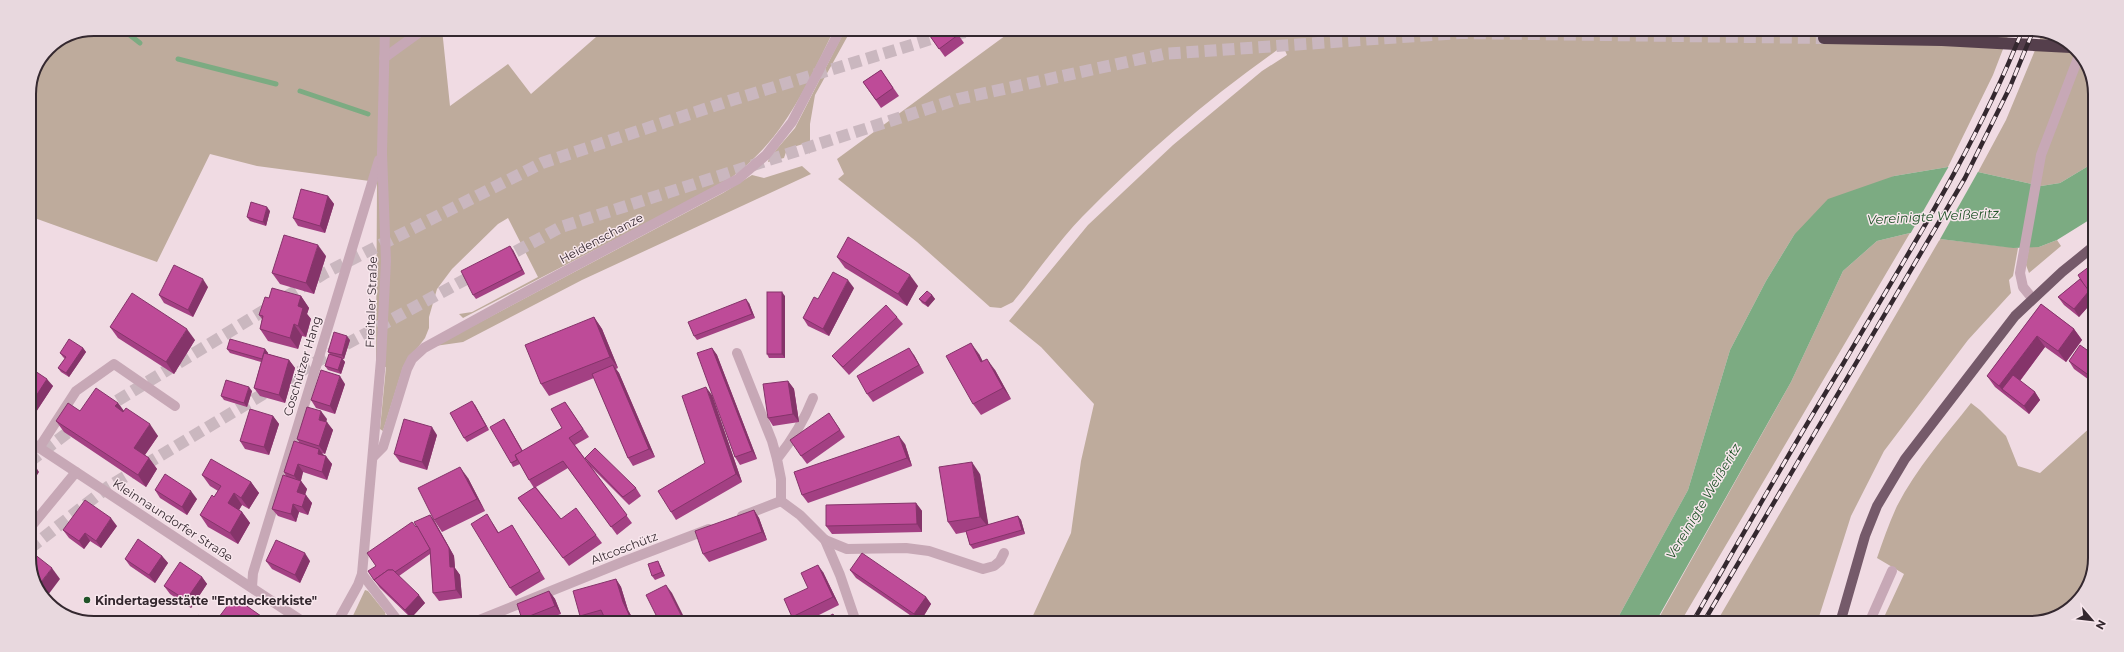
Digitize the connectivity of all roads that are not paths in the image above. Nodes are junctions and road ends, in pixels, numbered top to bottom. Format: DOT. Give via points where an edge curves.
graph roads {
  1 [pos="385,36"];
  2 [pos="414,36"];
  3 [pos="837,36"];
  4 [pos="1824,38"];
  5 [pos="2064,48"];
  6 [pos="384,58"];
  7 [pos="2077,61"];
  8 [pos="382,153"];
  9 [pos="2088,251"];
  10 [pos="2032,298"];
  11 [pos="737,353"];
  12 [pos="813,398"];
  13 [pos="174,406"];
  14 [pos="36,446"];
  15 [pos="39,448"];
  16 [pos="373,457"];
  17 [pos="777,459"];
  18 [pos="76,472"];
  19 [pos="781,500"];
  20 [pos="730,520"];
  21 [pos="36,521"];
  22 [pos="716,526"];
  23 [pos="825,540"];
  24 [pos="1004,553"];
  25 [pos="1892,571"];
  26 [pos="362,574"];
  27 [pos="252,587"];
  28 [pos="295,616"];
  29 [pos="341,616"];
  30 [pos="394,616"];
  31 [pos="489,616"];
  32 [pos="854,616"];
  33 [pos="1842,616"];
  34 [pos="1872,616"];
  1 -- 6 [label="street, Freitaler Straße"];
  2 -- 6 [label="street"];
  3 -- 16 [label="street, Heidenschanze" via="792,122 766,155 738,179 424,348 412,359 407,369 383,447"];
  4 -- 5 [label="highway" via="1942,40"];
  6 -- 8 [label="street, Freitaler Straße"];
  7 -- 10 [label="street" via="2041,155 2022,258 2021,282"];
  8 -- 16 [label="street, Freitaler Straße" via="386,261"];
  8 -- 27 [label="street, Coschützer Hang" via="253,573"];
  9 -- 10 [label="main road"];
  10 -- 33 [label="main road" via="1920,437 1891,480 1865,536"];
  11 -- 17 [label="street"];
  12 -- 17 [label="street" via="805,419"];
  13 -- 15 [label="street" via="114,364 76,391"];
  14 -- 15 [label="street, Kleinnaundorfer Straße"];
  15 -- 18 [label="street, Kleinnaundorfer Straße"];
  16 -- 26 [label="street, Freitaler Straße"];
  17 -- 19 [label="street" via="781,479"];
  18 -- 21 [label="street"];
  18 -- 27 [label="street, Kleinnaundorfer Straße"];
  19 -- 20 [label="street"];
  19 -- 23 [label="street"];
  22 -- 31 [label="street, Altcoschütz"];
  23 -- 24 [label="street" via="847,549 906,548 929,551 982,569 994,566"];
  23 -- 32 [label="street"];
  25 -- 34 [label="street"];
  26 -- 29 [label="street"];
  26 -- 30 [label="street"];
  27 -- 28 [label="street, Kleinnaundorfer Straße"];
}
